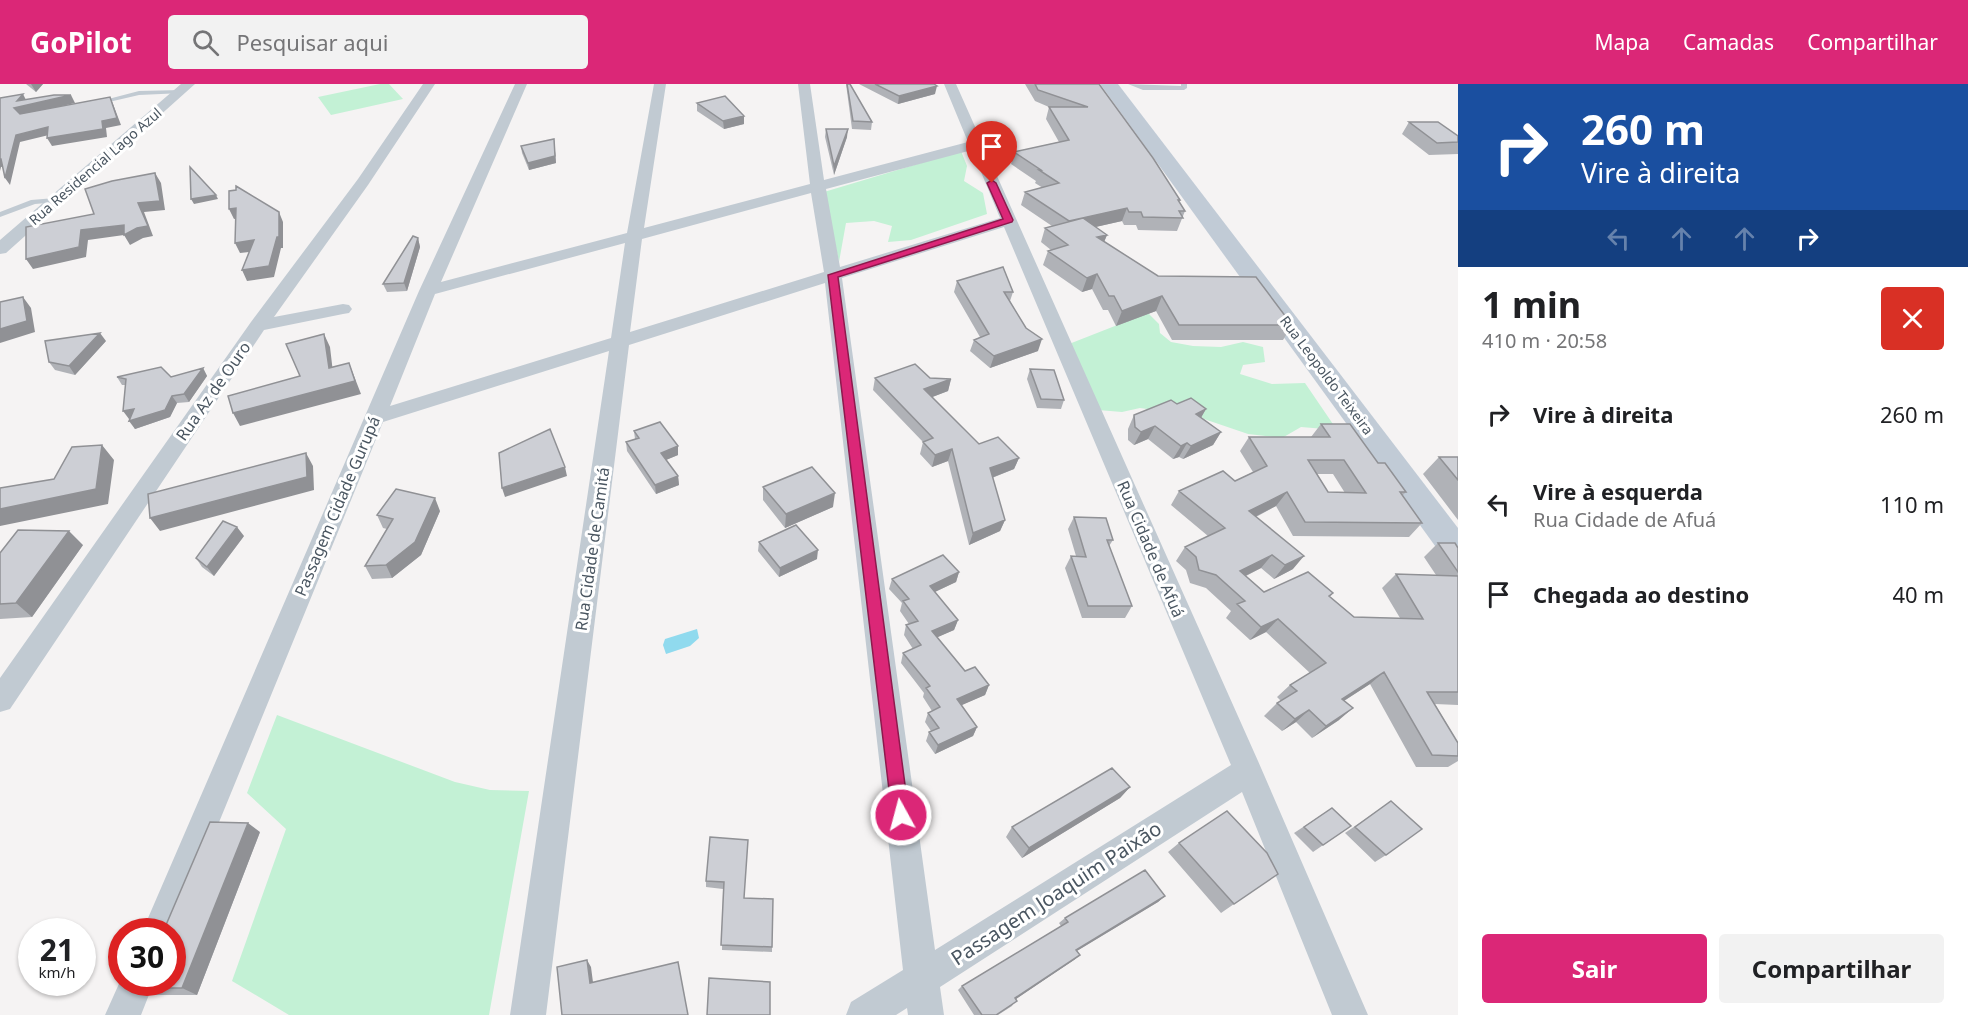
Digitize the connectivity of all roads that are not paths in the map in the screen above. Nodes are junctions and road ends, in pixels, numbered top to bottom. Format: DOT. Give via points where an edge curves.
graph roads {
  1 [pos="429,84"];
  2 [pos="521,84"];
  3 [pos="660,84"];
  4 [pos="804,84"];
  5 [pos="950,84"];
  6 [pos="1109,84"];
  7 [pos="1131,84"];
  8 [pos="1184,84"];
  9 [pos="185,88"];
  10 [pos="87,106"];
  11 [pos="974,145"];
  12 [pos="818,188"];
  13 [pos="56,200"];
  14 [pos="0,215"];
  15 [pos="1009,220"];
  16 [pos="634,237"];
  17 [pos="0,249"];
  18 [pos="833,275"];
  19 [pos="428,291"];
  20 [pos="343,309"];
  21 [pos="258,326"];
  22 [pos="621,339"];
  23 [pos="374,418"];
  24 [pos="1458,552"];
  25 [pos="0,700"];
  26 [pos="1248,771"];
  27 [pos="164,918"];
  28 [pos="921,979"];
  29 [pos="131,996"];
  30 [pos="123,1015"];
  31 [pos="528,1015"];
  32 [pos="864,1015"];
  33 [pos="926,1015"];
  34 [pos="1350,1015"];
  1 -- 21 [label="street, Rua Az de Ouro"];
  2 -- 19 [label="street, Passagem Cidade Gurupá"];
  3 -- 16 [label="street, Rua Cidade de Camitá"];
  4 -- 12 [label="street"];
  5 -- 11 [label="street, Rua Cidade de Afuá"];
  6 -- 24 [label="main road, Rua Leopoldo Teixeira"];
  7 -- 8 [label="lane" via="1143,88 1184,88"];
  9 -- 10 [label="lane" via="124,96"];
  9 -- 13 [label="street, Rua Residencial Lago Azul"];
  11 -- 12 [label="street"];
  11 -- 15 [label="street, Rua Cidade de Afuá"];
  12 -- 16 [label="street"];
  12 -- 18 [label="street"];
  13 -- 14 [label="lane" via="34,202"];
  13 -- 17 [label="street, Rua Residencial Lago Azul"];
  15 -- 18 [label="street"];
  15 -- 26 [label="street, Rua Cidade de Afuá"];
  16 -- 19 [label="street"];
  16 -- 22 [label="street, Rua Cidade de Camitá"];
  18 -- 22 [label="street"];
  18 -- 28 [label="street"];
  19 -- 23 [label="street, Passagem Cidade Gurupá"];
  20 -- 21 [label="street"];
  21 -- 25 [label="street, Rua Az de Ouro"];
  22 -- 23 [label="street"];
  22 -- 31 [label="street, Rua Cidade de Camitá"];
  23 -- 27 [label="street, Passagem Cidade Gurupá"];
  26 -- 28 [label="street, Passagem Joaquim Paixão"];
  26 -- 34 [label="street, Rua Cidade de Afuá"];
  28 -- 32 [label="street, Passagem Joaquim Paixão"];
  28 -- 33 [label="street"];
  29 -- 30 [label="street"];
}
